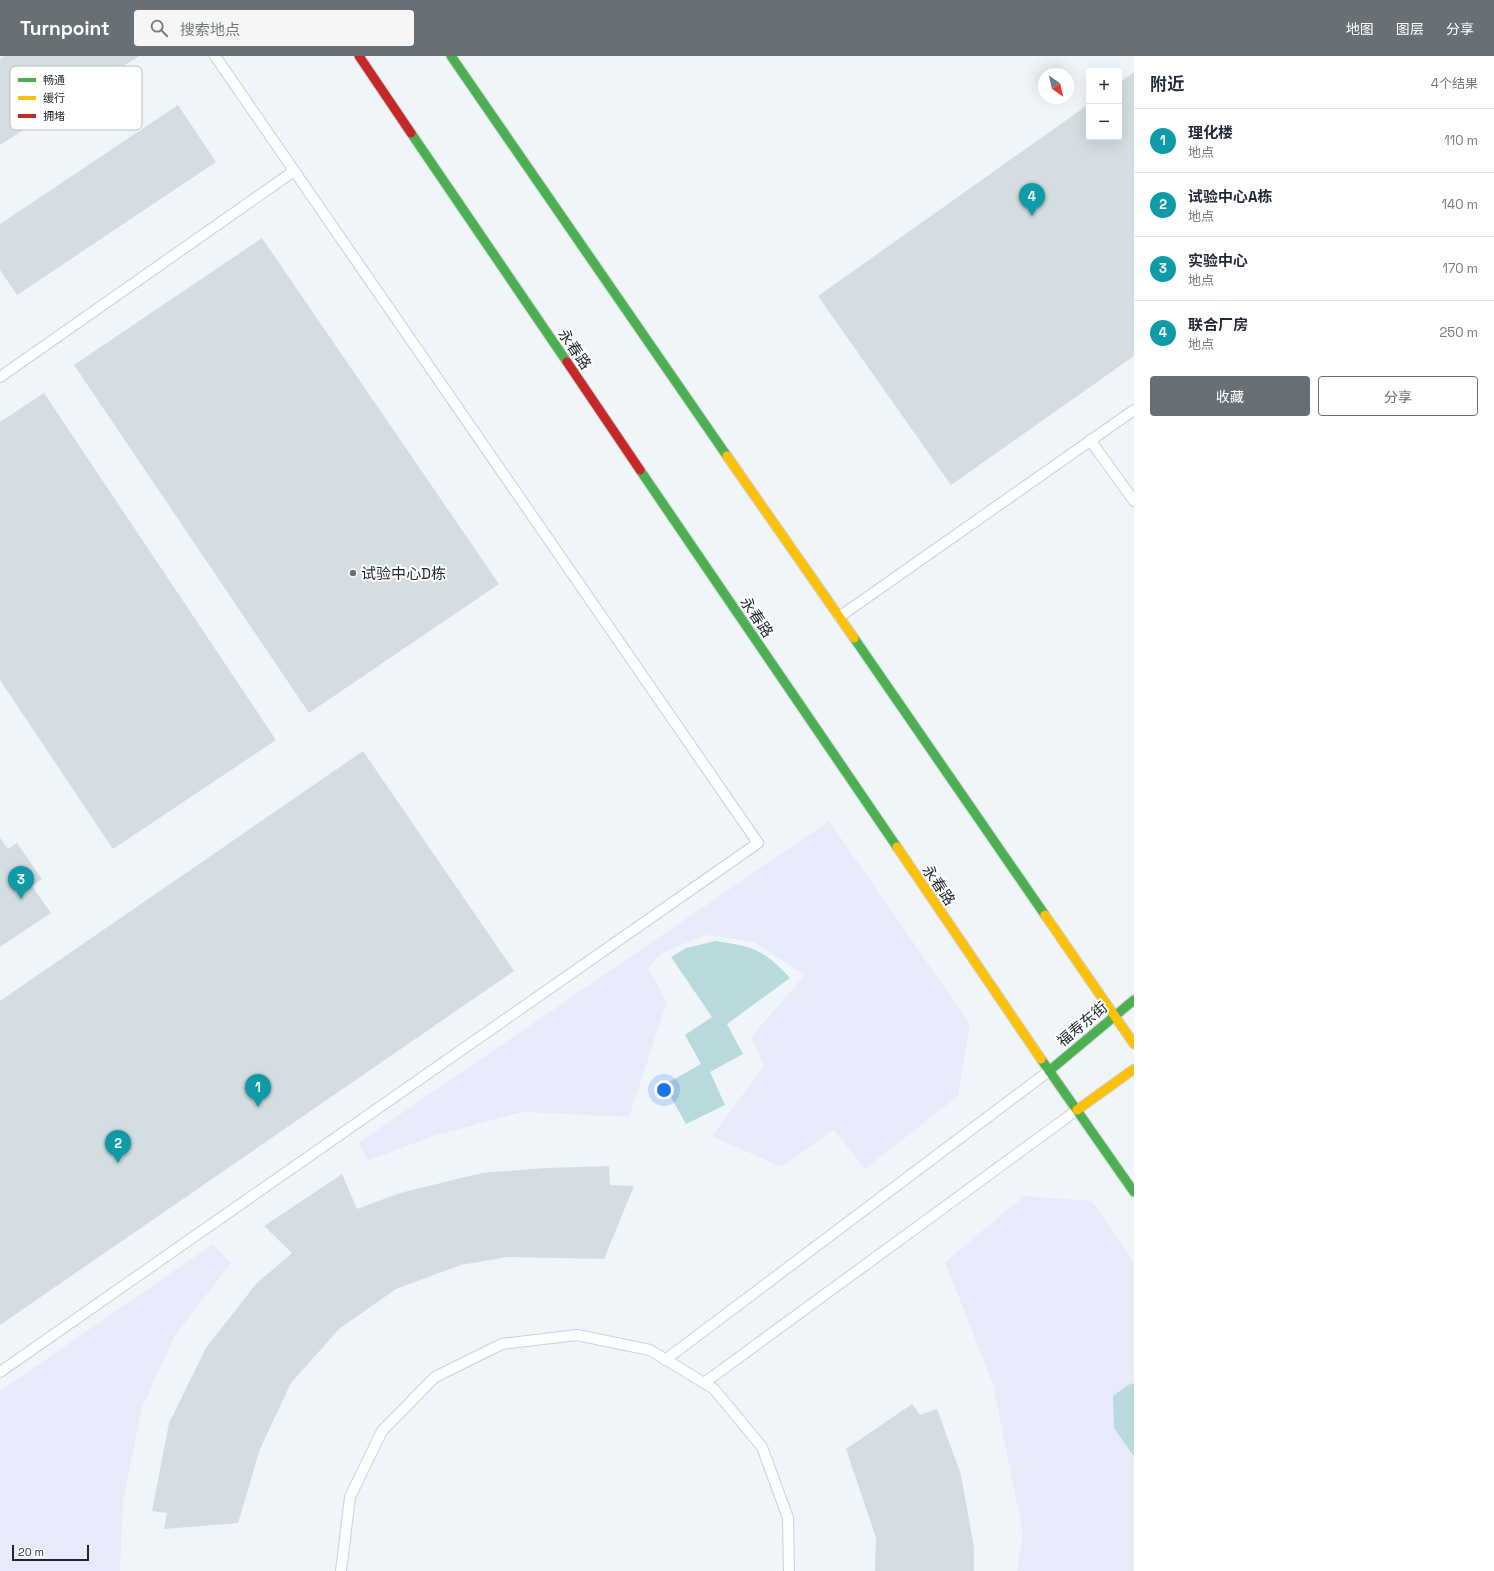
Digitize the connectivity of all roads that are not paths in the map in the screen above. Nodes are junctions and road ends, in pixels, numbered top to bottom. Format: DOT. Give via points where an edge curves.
graph roads {
  1 [pos="215,56"];
  2 [pos="359,56"];
  3 [pos="451,56"];
  4 [pos="294,171"];
  5 [pos="0,377"];
  6 [pos="1134,410"];
  7 [pos="1090,440"];
  8 [pos="1134,501"];
  9 [pos="839,617"];
  10 [pos="1134,1000"];
  11 [pos="1115,1015"];
  12 [pos="1134,1044"];
  13 [pos="1134,1069"];
  14 [pos="1049,1070"];
  15 [pos="1077,1110"];
  16 [pos="1134,1192"];
  17 [pos="665,1360"];
  18 [pos="0,1372"];
  19 [pos="704,1383"];
  20 [pos="341,1571"];
  21 [pos="789,1571"];
  1 -- 4 [label="lane"];
  2 -- 14 [label="main road, 永春路"];
  3 -- 9 [label="main road"];
  4 -- 5 [label="lane"];
  4 -- 18 [label="lane" via="758,843"];
  6 -- 7 [label="lane"];
  7 -- 8 [label="lane"];
  7 -- 9 [label="lane"];
  9 -- 11 [label="main road"];
  10 -- 11 [label="main road, 福寿东街"];
  11 -- 12 [label="main road"];
  11 -- 14 [label="main road, 福寿东街"];
  13 -- 15 [label="main road"];
  14 -- 15 [label="main road, 永春路"];
  14 -- 17 [label="lane"];
  15 -- 16 [label="main road, 永春路"];
  15 -- 19 [label="lane"];
  17 -- 19 [label="lane"];
  17 -- 20 [label="lane" via="650,1350 577,1335 502,1344 435,1377 382,1431 350,1497"];
  19 -- 21 [label="lane" via="714,1389 762,1447 788,1518"];
}
